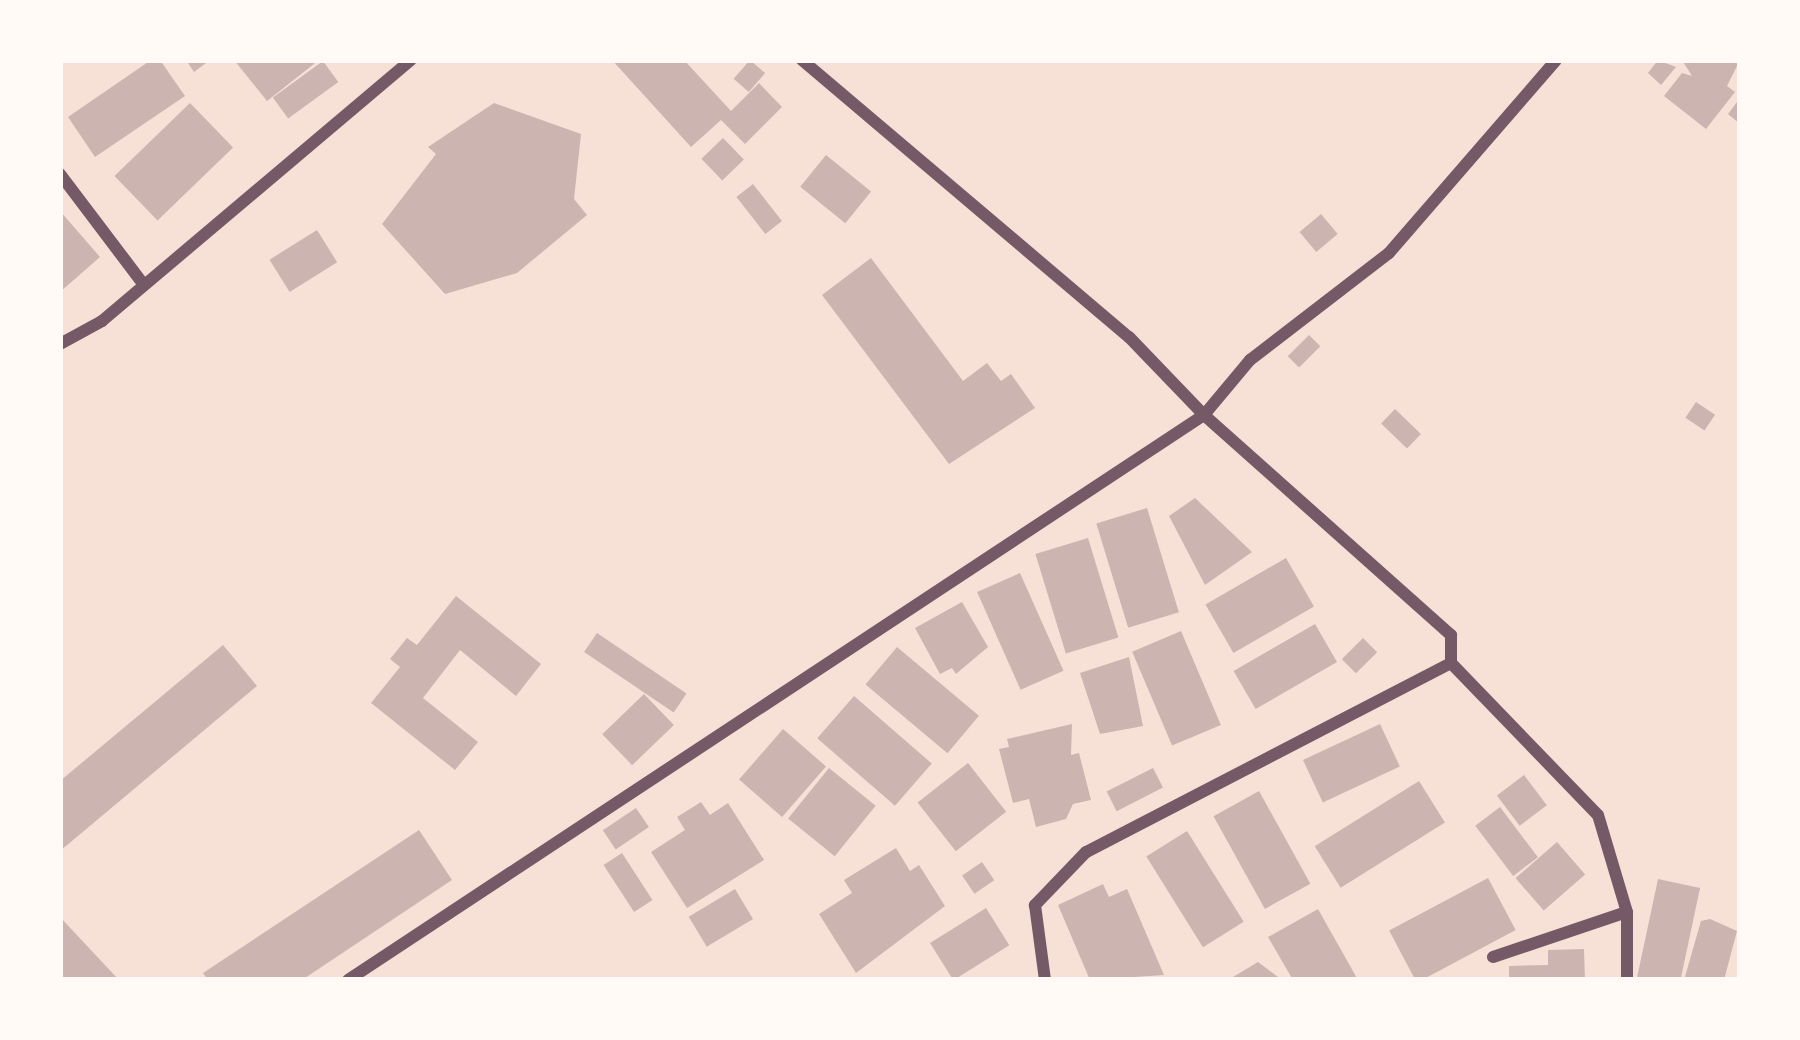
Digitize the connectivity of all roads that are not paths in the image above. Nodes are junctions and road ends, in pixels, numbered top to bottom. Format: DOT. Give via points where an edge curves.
graph roads {
  1 [pos="411,60"];
  2 [pos="802,60"];
  3 [pos="1556,60"];
  4 [pos="60,174"];
  5 [pos="141,281"];
  6 [pos="60,344"];
  7 [pos="1204,416"];
  8 [pos="1451,663"];
  9 [pos="1627,912"];
  10 [pos="1493,957"];
  11 [pos="348,980"];
  12 [pos="1045,980"];
  13 [pos="1627,980"];
  1 -- 5 [label="street"];
  2 -- 7 [label="street" via="1129,337"];
  3 -- 7 [label="street" via="1390,253 1250,361"];
  4 -- 5 [label="street"];
  5 -- 6 [label="street" via="102,321"];
  7 -- 8 [label="street" via="1450,635"];
  7 -- 11 [label="street"];
  8 -- 9 [label="street" via="1598,815"];
  8 -- 12 [label="street" via="1086,852 1035,905"];
  9 -- 10 [label="street"];
  9 -- 13 [label="street"];
}
